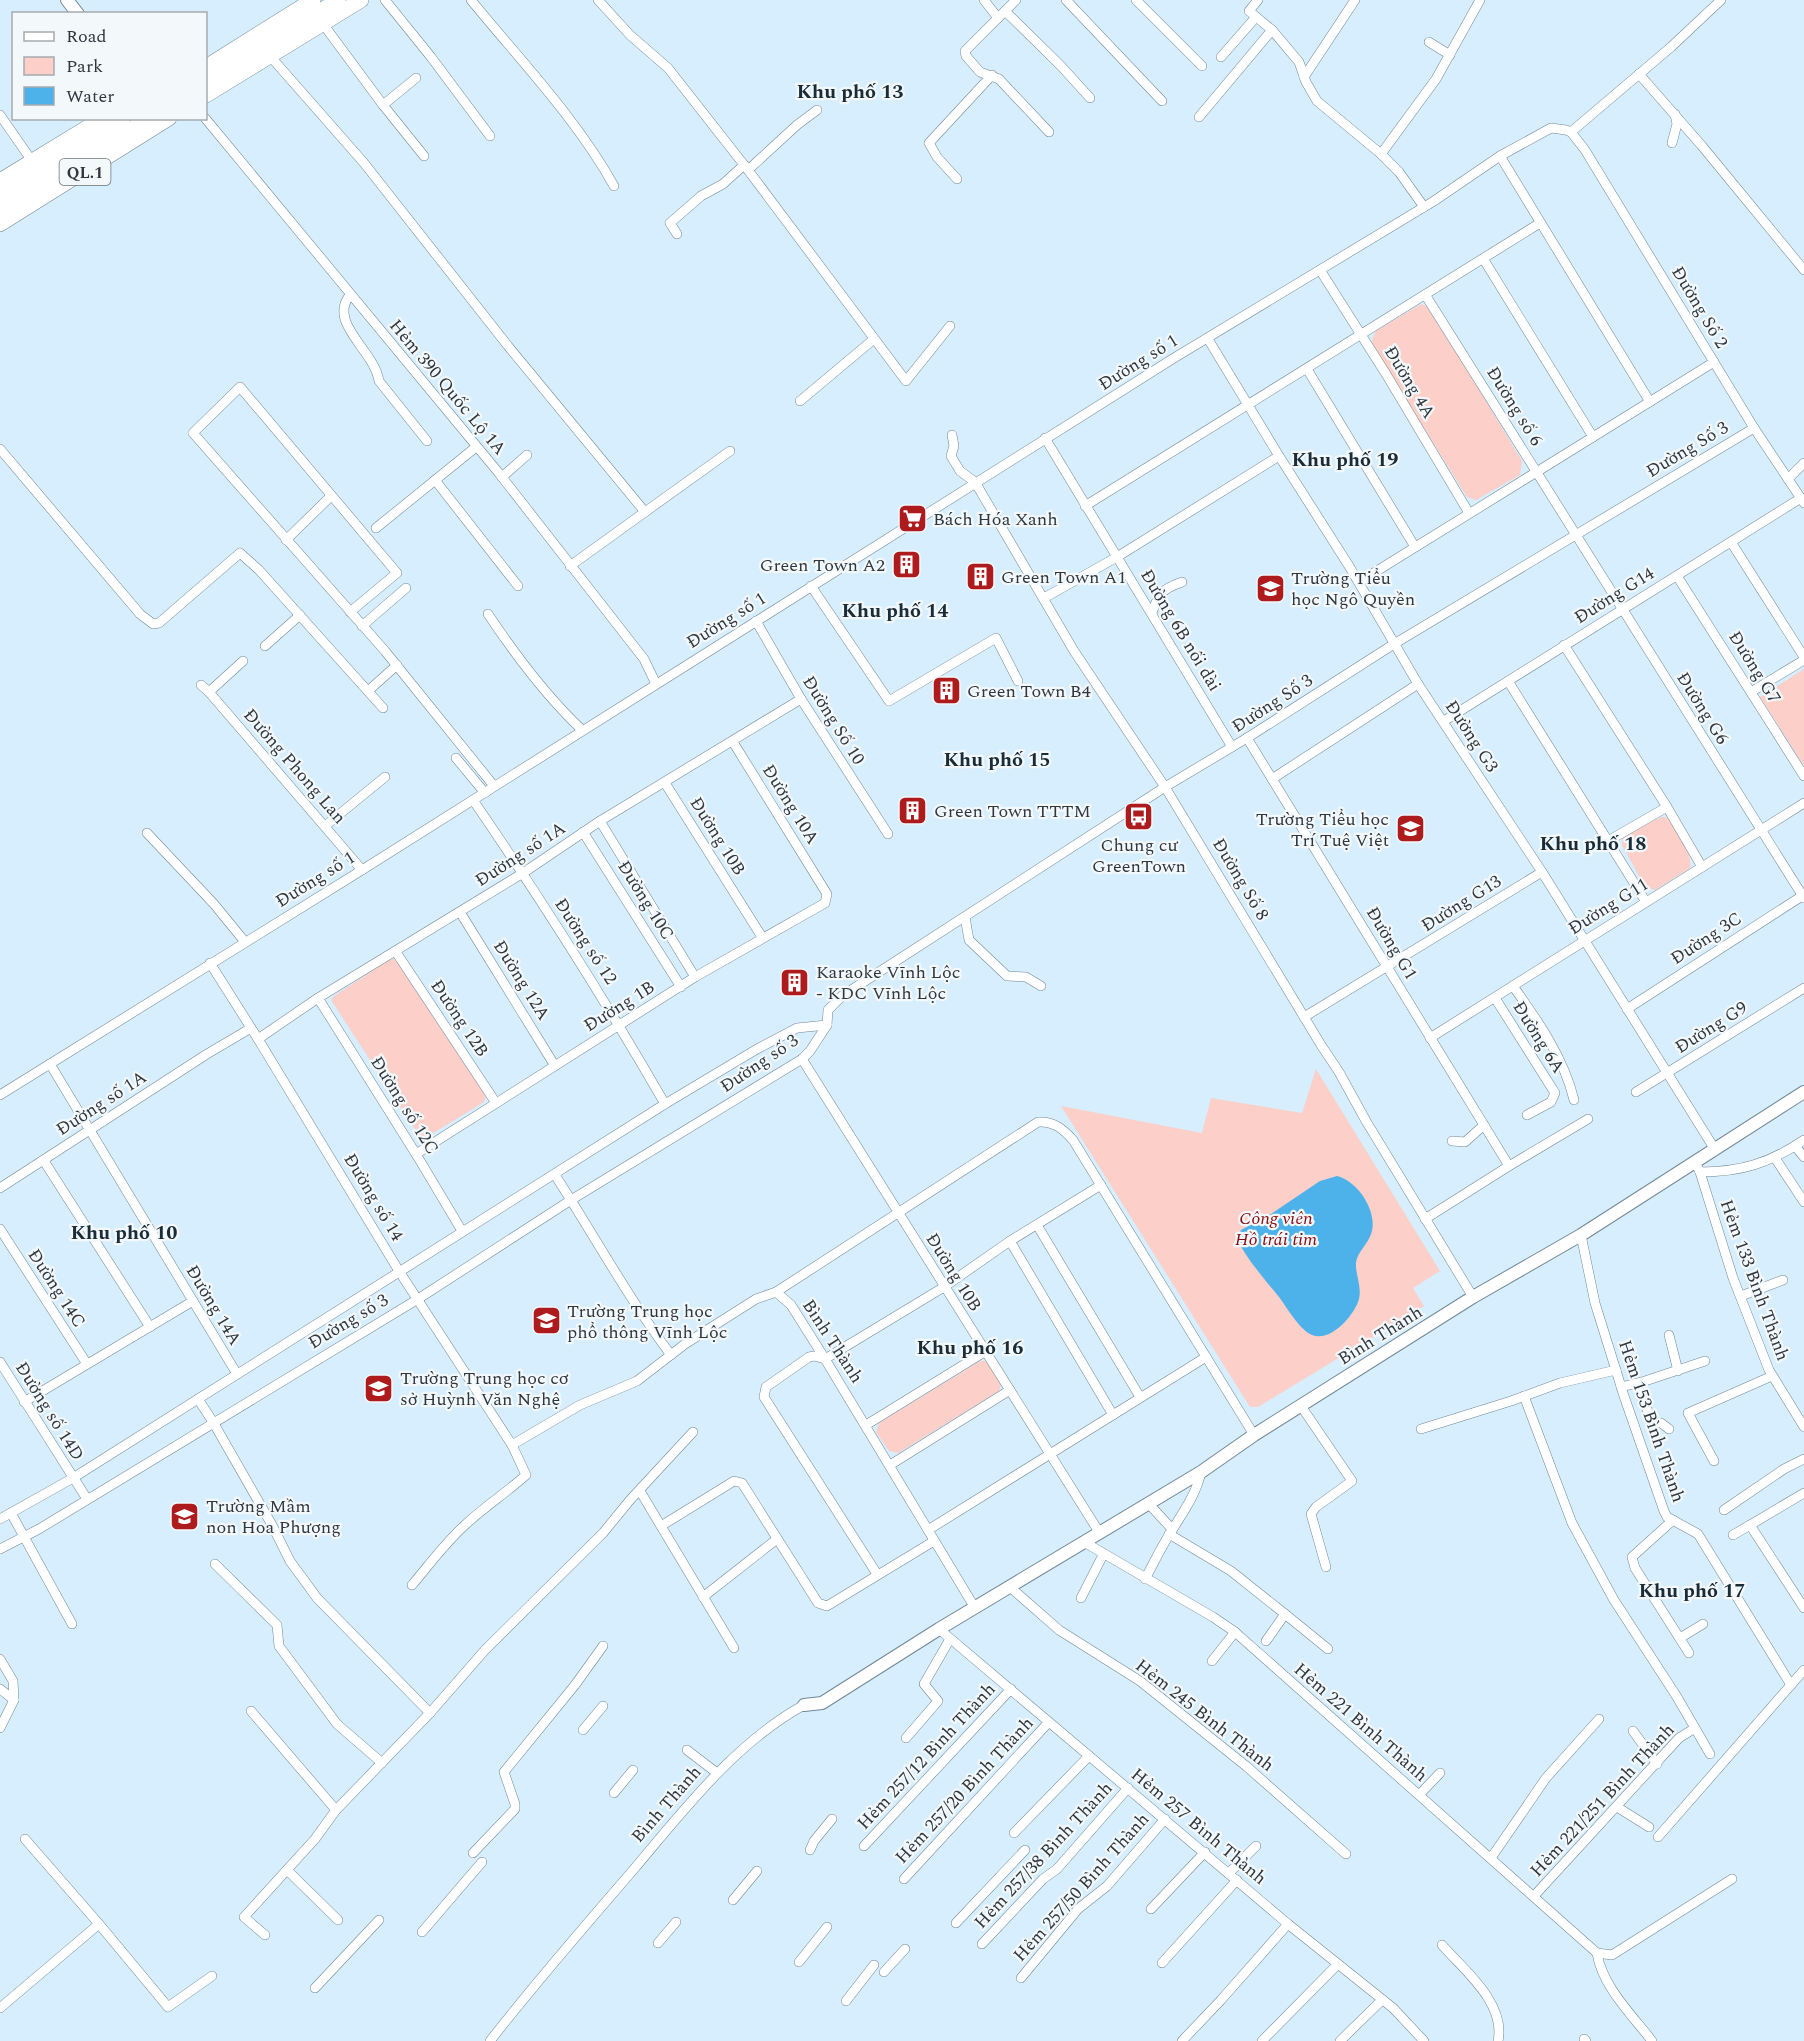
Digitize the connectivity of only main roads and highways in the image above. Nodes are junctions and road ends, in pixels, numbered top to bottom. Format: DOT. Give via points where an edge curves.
graph roads {
  1 [pos="295,0"];
  2 [pos="314,0"];
  3 [pos="338,0"];
  4 [pos="361,0"];
  5 [pos="207,55"];
  6 [pos="207,66"];
  7 [pos="207,82"];
  8 [pos="207,94"];
  9 [pos="100,120"];
  10 [pos="120,120"];
  11 [pos="146,120"];
  12 [pos="165,120"];
  13 [pos="0,181"];
  14 [pos="0,196"];
  15 [pos="0,212"];
  16 [pos="0,224"];
  1 -- 5 [label="highway"];
  2 -- 6 [label="highway"];
  3 -- 7 [label="highway"];
  4 -- 8 [label="highway"];
  9 -- 13 [label="highway, QL.1"];
  10 -- 14 [label="highway, QL.1"];
  11 -- 15 [label="highway, QL.1"];
  12 -- 16 [label="highway, QL.1"];
}
